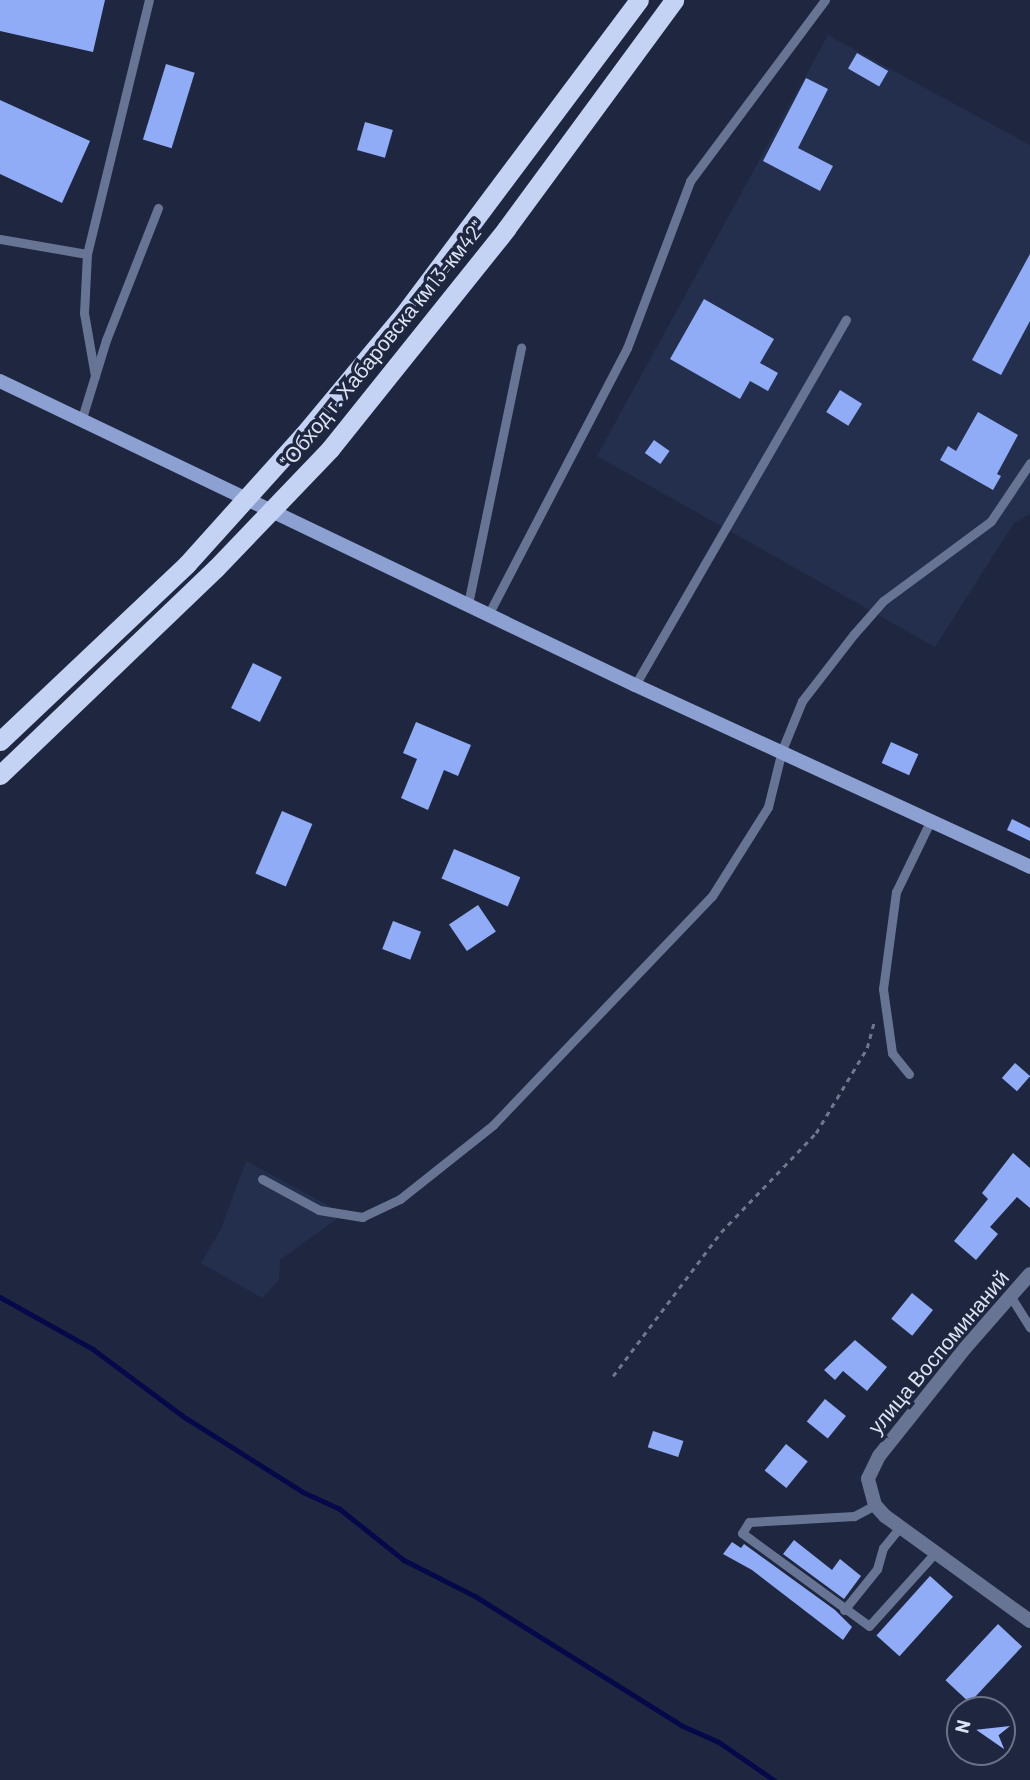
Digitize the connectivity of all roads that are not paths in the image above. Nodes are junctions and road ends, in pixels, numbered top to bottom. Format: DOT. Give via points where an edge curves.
graph roads {
  1 [pos="149,0"];
  2 [pos="639,0"];
  3 [pos="674,0"];
  4 [pos="825,0"];
  5 [pos="158,208"];
  6 [pos="0,239"];
  7 [pos="88,254"];
  8 [pos="846,320"];
  9 [pos="520,346"];
  10 [pos="95,376"];
  11 [pos="0,382"];
  12 [pos="82,418"];
  13 [pos="1030,463"];
  14 [pos="468,604"];
  15 [pos="488,615"];
  16 [pos="635,685"];
  17 [pos="0,741"];
  18 [pos="782,750"];
  19 [pos="0,775"];
  20 [pos="930,822"];
  21 [pos="1030,867"];
  22 [pos="909,1074"];
  23 [pos="262,1179"];
  24 [pos="1030,1274"];
  25 [pos="1011,1297"];
  26 [pos="1030,1327"];
  27 [pos="875,1505"];
  28 [pos="900,1527"];
  29 [pos="934,1554"];
  30 [pos="844,1610"];
  31 [pos="1030,1621"];
  1 -- 7 [label="lane"];
  2 -- 17 [label="highway, \"Обход г. Хабаровска км13-км42\"" via="404,314 304,435 187,564"];
  3 -- 19 [label="highway, \"Обход г. Хабаровска км13-км42\"" via="506,229 330,449 216,568"];
  4 -- 15 [label="lane" via="691,181 622,359"];
  5 -- 10 [label="lane"];
  6 -- 7 [label="lane"];
  7 -- 10 [label="lane" via="83,313"];
  8 -- 16 [label="lane"];
  9 -- 14 [label="lane"];
  10 -- 12 [label="lane"];
  11 -- 12 [label="main road"];
  12 -- 14 [label="main road"];
  13 -- 18 [label="lane" via="991,521 883,601 854,634 802,701"];
  14 -- 15 [label="main road"];
  15 -- 16 [label="main road"];
  16 -- 18 [label="main road"];
  18 -- 20 [label="main road"];
  18 -- 23 [label="lane" via="768,807 712,896 494,1125 400,1199 362,1217 319,1210"];
  20 -- 21 [label="main road"];
  20 -- 22 [label="lane" via="896,892 883,989 892,1053"];
  24 -- 25 [label="street, улица Воспоминаний"];
  25 -- 26 [label="lane"];
  25 -- 27 [label="street, улица Воспоминаний" via="879,1456 868,1479"];
  27 -- 28 [label="street"];
  27 -- 30 [label="lane" via="854,1516 749,1522 741,1528 750,1540"];
  28 -- 29 [label="street"];
  28 -- 30 [label="lane" via="883,1548 877,1570"];
  29 -- 30 [label="lane" via="876,1623 864,1625"];
  29 -- 31 [label="street"];
}
